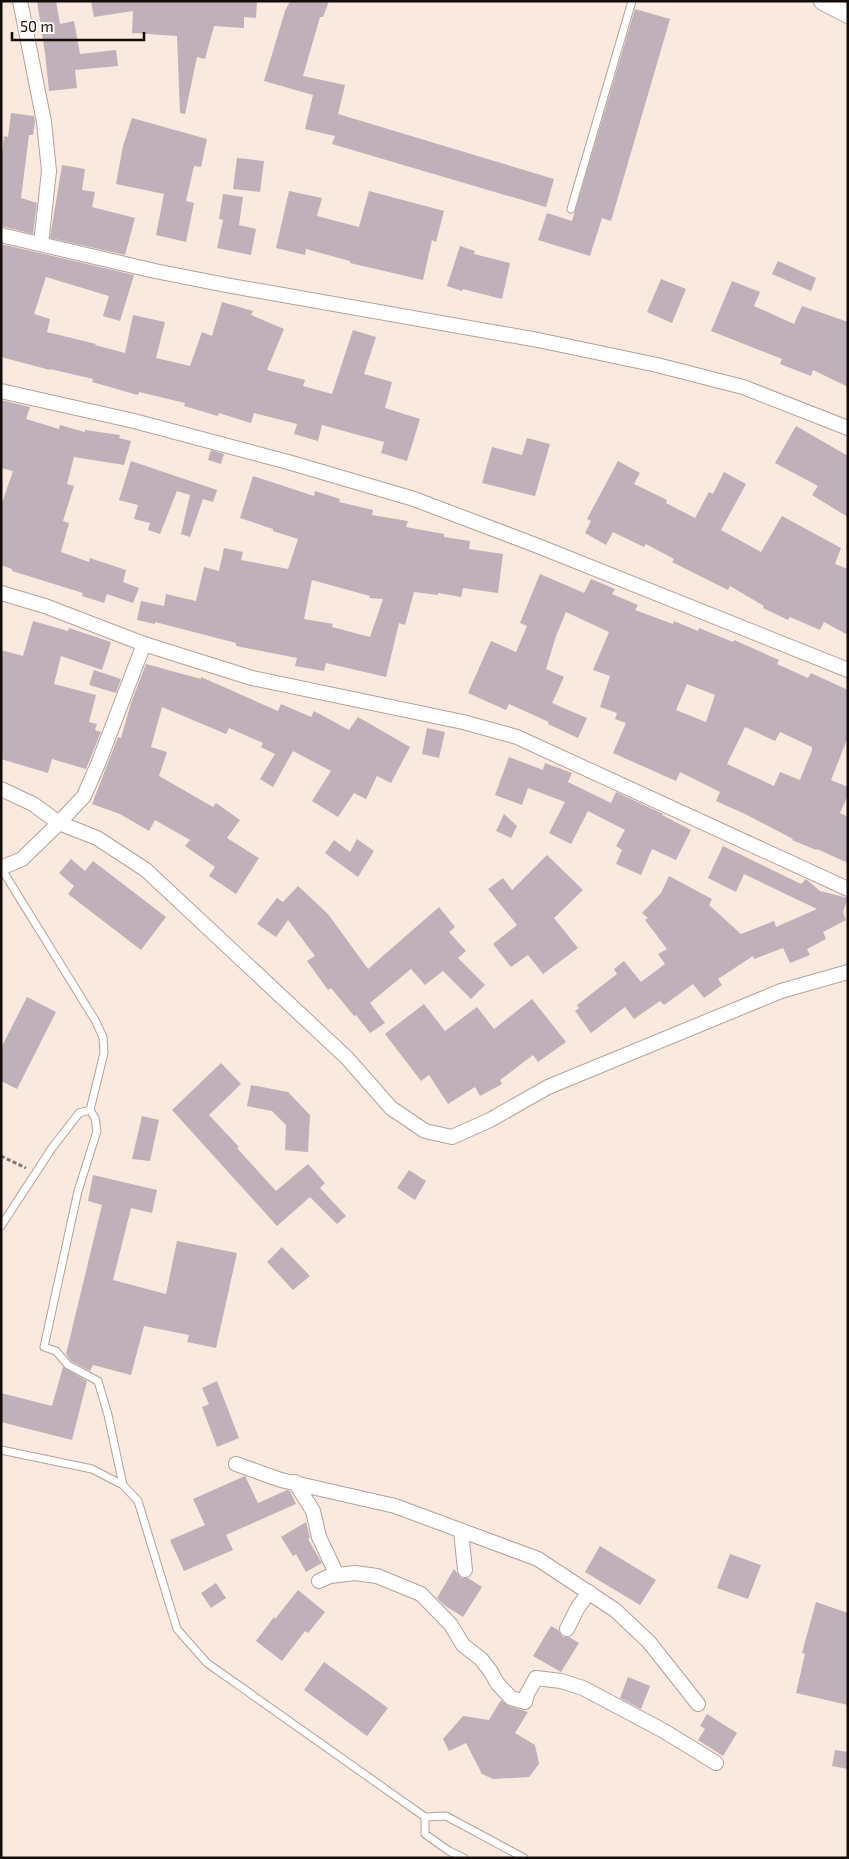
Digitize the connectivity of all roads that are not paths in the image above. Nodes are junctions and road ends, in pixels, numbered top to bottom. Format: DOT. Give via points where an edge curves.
graph roads {
  1 [pos="20,1"];
  2 [pos="632,1"];
  3 [pos="823,1"];
  4 [pos="848,14"];
  5 [pos="571,209"];
  6 [pos="1,235"];
  7 [pos="41,244"];
  8 [pos="1,391"];
  9 [pos="848,428"];
  10 [pos="1,593"];
  11 [pos="144,644"];
  12 [pos="848,670"];
  13 [pos="1,789"];
  14 [pos="60,823"];
  15 [pos="1,868"];
  16 [pos="848,888"];
  17 [pos="848,972"];
  18 [pos="90,1110"];
  19 [pos="1,1226"];
  20 [pos="1,1450"];
  21 [pos="236,1464"];
  22 [pos="295,1482"];
  23 [pos="123,1485"];
  24 [pos="461,1531"];
  25 [pos="464,1570"];
  26 [pos="337,1575"];
  27 [pos="319,1581"];
  28 [pos="589,1592"];
  29 [pos="567,1629"];
  30 [pos="698,1704"];
  31 [pos="716,1763"];
  32 [pos="425,1817"];
  33 [pos="464,1858"];
  34 [pos="524,1858"];
  1 -- 7 [label="street" via="44,122 49,171"];
  2 -- 5 [label="lane"];
  3 -- 4 [label="street"];
  6 -- 7 [label="street"];
  7 -- 9 [label="street" via="226,285 538,340 657,365 743,387"];
  8 -- 12 [label="street" via="134,421 414,499"];
  10 -- 11 [label="street" via="45,606"];
  11 -- 14 [label="street" via="84,796"];
  11 -- 16 [label="street" via="252,678 463,722 517,737"];
  13 -- 14 [label="street" via="33,804"];
  14 -- 15 [label="street" via="22,859"];
  14 -- 17 [label="street" via="97,838 146,870 347,1058 391,1108 425,1131 452,1137 557,1083 781,991"];
  15 -- 18 [label="lane" via="103,1037 104,1053"];
  18 -- 19 [label="lane" via="79,1113 52,1148"];
  18 -- 23 [label="lane" via="97,1131 78,1191 44,1347 56,1351 68,1365 98,1381"];
  20 -- 23 [label="lane" via="92,1469"];
  21 -- 22 [label="street"];
  22 -- 24 [label="street" via="395,1506"];
  22 -- 26 [label="street" via="313,1511 319,1537"];
  23 -- 32 [label="lane" via="138,1501 177,1629 207,1663"];
  24 -- 25 [label="street"];
  24 -- 28 [label="street" via="538,1559"];
  26 -- 27 [label="street"];
  26 -- 31 [label="street" via="377,1576 421,1594 450,1625 463,1645 481,1659 497,1684 511,1698 525,1702 536,1678 561,1681 583,1688"];
  28 -- 29 [label="street"];
  28 -- 30 [label="street" via="615,1610 649,1642"];
  32 -- 33 [label="lane" via="425,1834"];
  32 -- 34 [label="lane" via="446,1816"];
}
